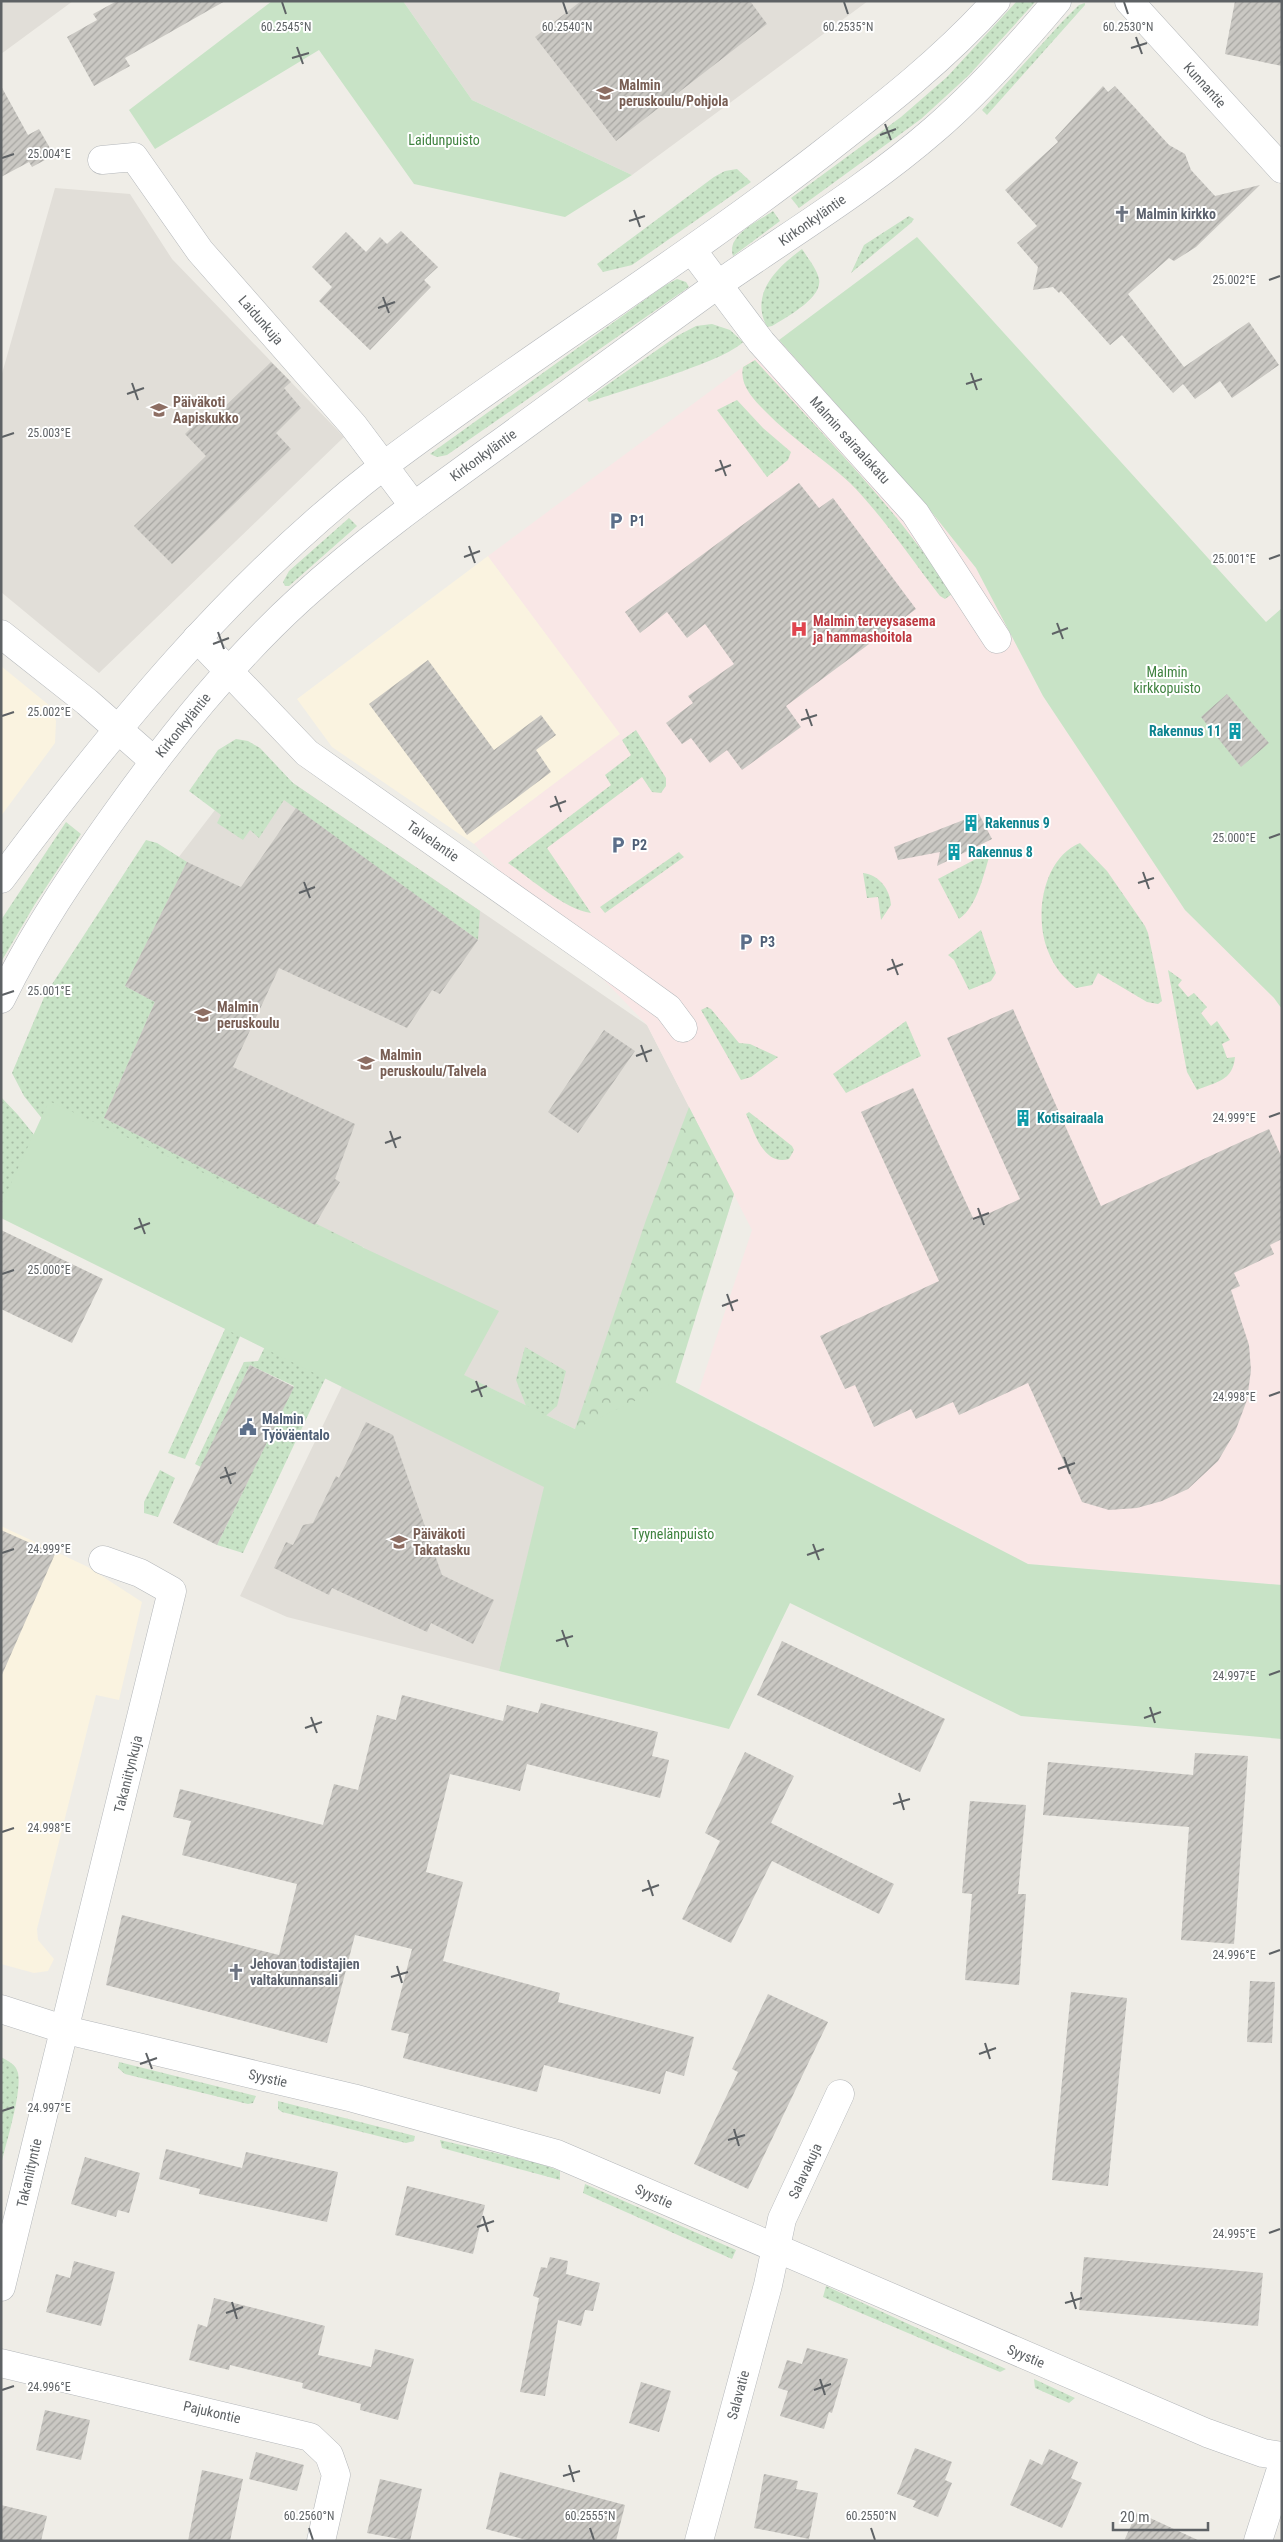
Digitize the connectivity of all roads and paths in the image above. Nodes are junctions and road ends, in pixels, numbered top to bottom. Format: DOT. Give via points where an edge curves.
graph roads {
  1 [pos="996,1"];
  2 [pos="1057,1"];
  3 [pos="1129,1"];
  4 [pos="102,160"];
  5 [pos="1282,169"];
  6 [pos="692,250"];
  7 [pos="718,285"];
  8 [pos="384,466"];
  9 [pos="413,505"];
  10 [pos="1,634"];
  11 [pos="197,638"];
  12 [pos="997,639"];
  13 [pos="228,672"];
  14 [pos="116,728"];
  15 [pos="154,761"];
  16 [pos="1,879"];
  17 [pos="1,999"];
  18 [pos="683,1028"];
  19 [pos="103,1560"];
  20 [pos="1,2009"];
  21 [pos="66,2030"];
  22 [pos="840,2094"];
  23 [pos="776,2249"];
  24 [pos="1,2288"];
  25 [pos="1,2363"];
  26 [pos="1282,2456"];
  27 [pos="1282,2466"];
  28 [pos="321,2541"];
  29 [pos="699,2541"];
  30 [pos="1258,2541"];
  1 -- 6 [label="street" via="927,71"];
  2 -- 7 [label="street, Kirkonkyläntie" via="1017,48 933,131 801,229"];
  3 -- 5 [label="street, Kunnantie"];
  4 -- 8 [label="street, Laidunkuja" via="134,157 200,251 353,425"];
  6 -- 7 [label="street, Malmin sairaalakatu"];
  6 -- 8 [label="street"];
  7 -- 9 [label="street, Kirkonkyläntie"];
  7 -- 12 [label="street, Malmin sairaalakatu" via="761,342 915,512"];
  8 -- 9 [label="street, Laidunkuja"];
  8 -- 11 [label="street" via="312,526"];
  9 -- 13 [label="street, Kirkonkyläntie" via="299,600"];
  10 -- 14 [label="street"];
  11 -- 13 [label="street, Talvelantie"];
  11 -- 14 [label="street"];
  13 -- 15 [label="street, Kirkonkyläntie"];
  13 -- 18 [label="street, Talvelantie" via="307,753 668,1008"];
  14 -- 15 [label="street"];
  14 -- 16 [label="street"];
  15 -- 17 [label="street, Kirkonkyläntie" via="79,866"];
  19 -- 21 [label="street, Takaniitynkuja" via="172,1591"];
  20 -- 21 [label="street, Syystie"];
  21 -- 23 [label="street, Syystie" via="353,2098 557,2154"];
  21 -- 24 [label="street, Takaniityntie" via="51,2079"];
  22 -- 23 [label="street, Salavakuja" via="782,2220"];
  23 -- 26 [label="street, Syystie" via="1207,2433 1263,2453"];
  23 -- 29 [label="street, Salavatie"];
  25 -- 28 [label="street, Pajukontie" via="310,2437 329,2455 336,2475"];
  27 -- 30 [label="street"];
}
